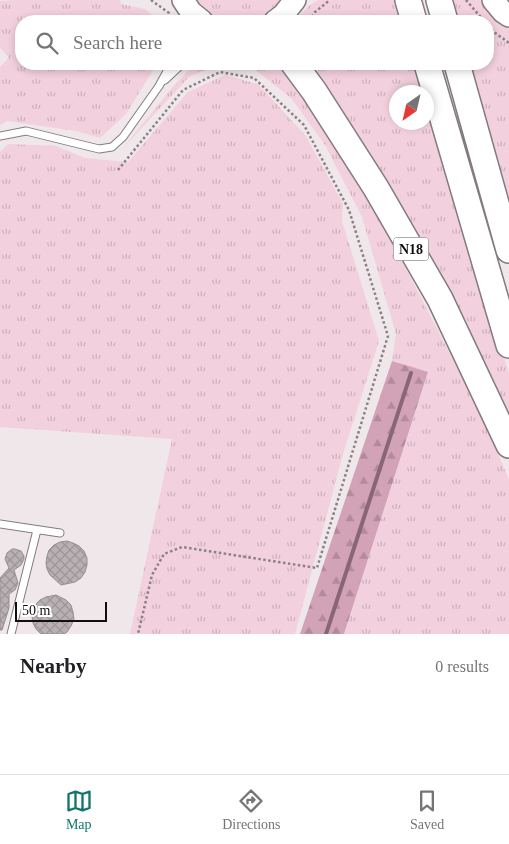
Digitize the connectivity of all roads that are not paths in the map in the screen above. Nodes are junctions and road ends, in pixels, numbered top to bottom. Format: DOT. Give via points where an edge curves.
graph roads {
  1 [pos="294,0"];
  2 [pos="408,0"];
  3 [pos="439,0"];
  4 [pos="493,0"];
  5 [pos="283,15"];
  6 [pos="412,15"];
  7 [pos="443,15"];
  8 [pos="509,16"];
  9 [pos="168,70"];
  10 [pos="176,70"];
  11 [pos="298,70"];
  12 [pos="429,70"];
  13 [pos="459,70"];
  14 [pos="159,86"];
  15 [pos="0,136"];
  16 [pos="509,250"];
  17 [pos="509,345"];
  18 [pos="509,445"];
  19 [pos="0,524"];
  20 [pos="37,530"];
  21 [pos="60,533"];
  22 [pos="11,634"];
  1 -- 5 [label="main road"];
  2 -- 6 [label="highway"];
  3 -- 7 [label="highway"];
  4 -- 8 [label="main road"];
  9 -- 14 [label="lane"];
  10 -- 14 [label="lane"];
  11 -- 18 [label="highway, N18" via="376,188 440,299"];
  12 -- 17 [label="highway"];
  13 -- 16 [label="highway"];
  14 -- 15 [label="lane" via="123,137 112,147 98,149 26,131"];
  19 -- 20 [label="lane"];
  20 -- 21 [label="lane"];
  20 -- 22 [label="lane"];
}
